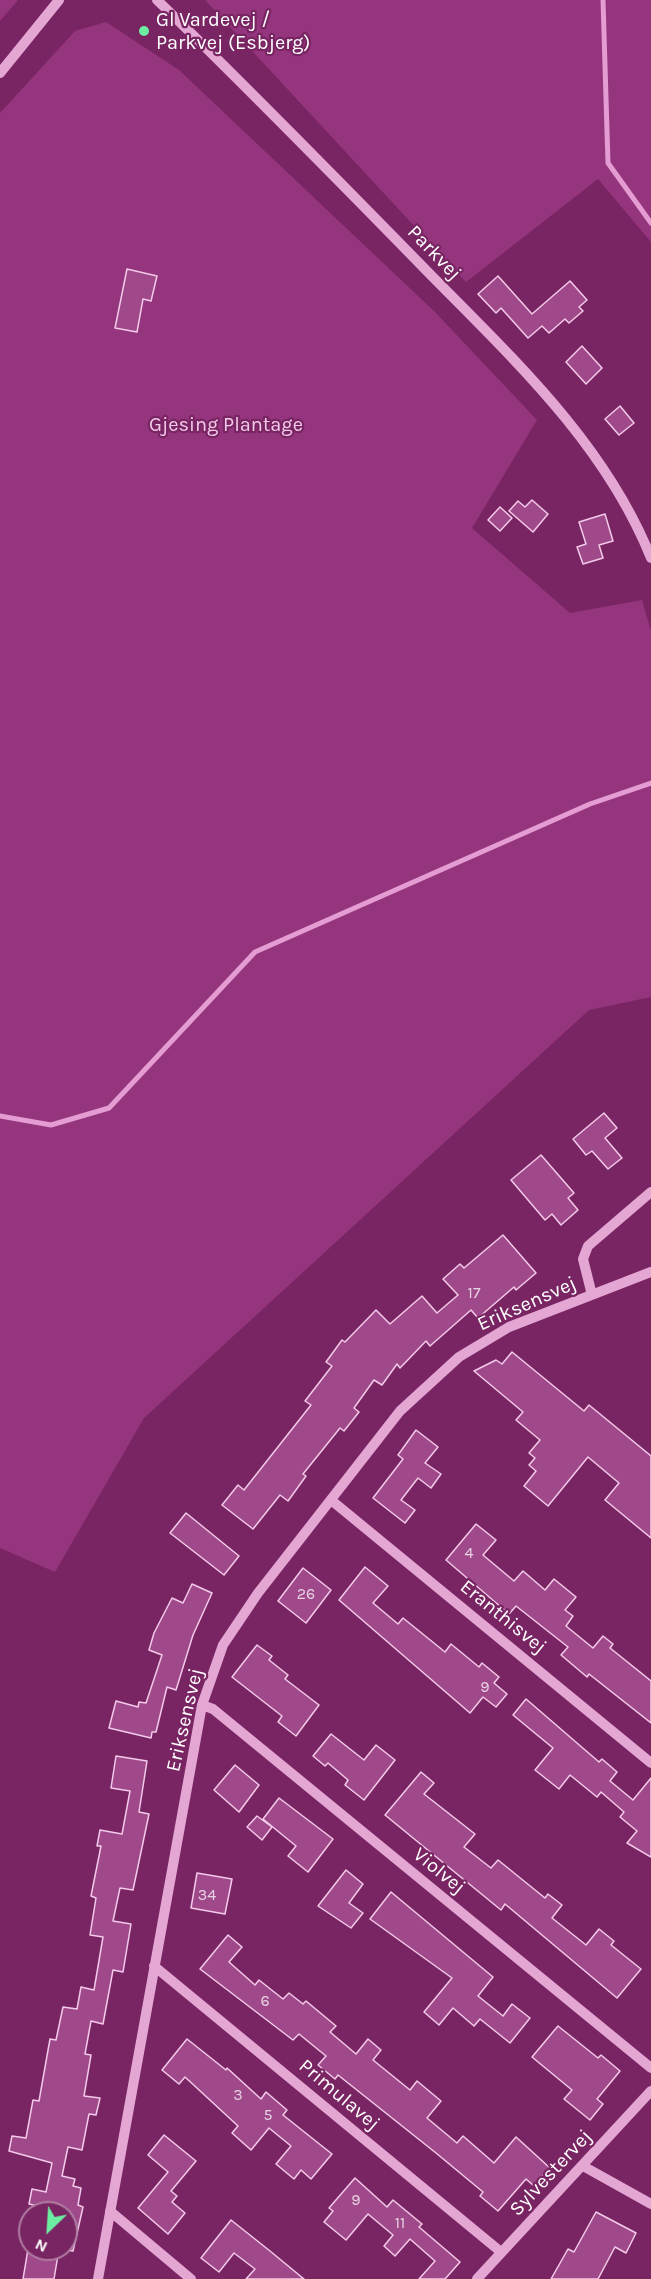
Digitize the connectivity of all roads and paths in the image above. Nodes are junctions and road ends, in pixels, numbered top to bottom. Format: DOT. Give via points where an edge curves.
graph roads {
  1 [pos="59,0"];
  2 [pos="157,0"];
  3 [pos="0,73"];
  4 [pos="651,558"];
  5 [pos="651,1192"];
  6 [pos="651,1272"];
  7 [pos="592,1295"];
  8 [pos="331,1500"];
  9 [pos="202,1705"];
  10 [pos="651,1763"];
  11 [pos="154,1966"];
  12 [pos="651,2068"];
  13 [pos="651,2091"];
  14 [pos="583,2166"];
  15 [pos="651,2204"];
  16 [pos="110,2211"];
  17 [pos="501,2252"];
  18 [pos="98,2279"];
  19 [pos="191,2279"];
  20 [pos="477,2279"];
  1 -- 3 [label="street"];
  2 -- 4 [label="street, Parkvej" via="289,128 560,409 602,465 636,520"];
  5 -- 7 [label="street, Eriksensvej" via="588,1246 583,1259"];
  6 -- 7 [label="street, Eriksensvej"];
  7 -- 8 [label="street, Eriksensvej" via="509,1327 459,1357 400,1411"];
  8 -- 9 [label="street, Eriksensvej" via="258,1593 223,1646"];
  8 -- 10 [label="street, Eranthisvej"];
  9 -- 11 [label="street, Eriksensvej"];
  9 -- 12 [label="street, Violvej" via="222,1717"];
  11 -- 16 [label="street, Eriksensvej"];
  11 -- 17 [label="street, Primulavej"];
  13 -- 14 [label="street, Sylvestervej"];
  14 -- 15 [label="street"];
  14 -- 17 [label="street, Sylvestervej"];
  16 -- 18 [label="street, Eriksensvej"];
  16 -- 19 [label="street"];
  17 -- 20 [label="street, Sylvestervej"];
}
